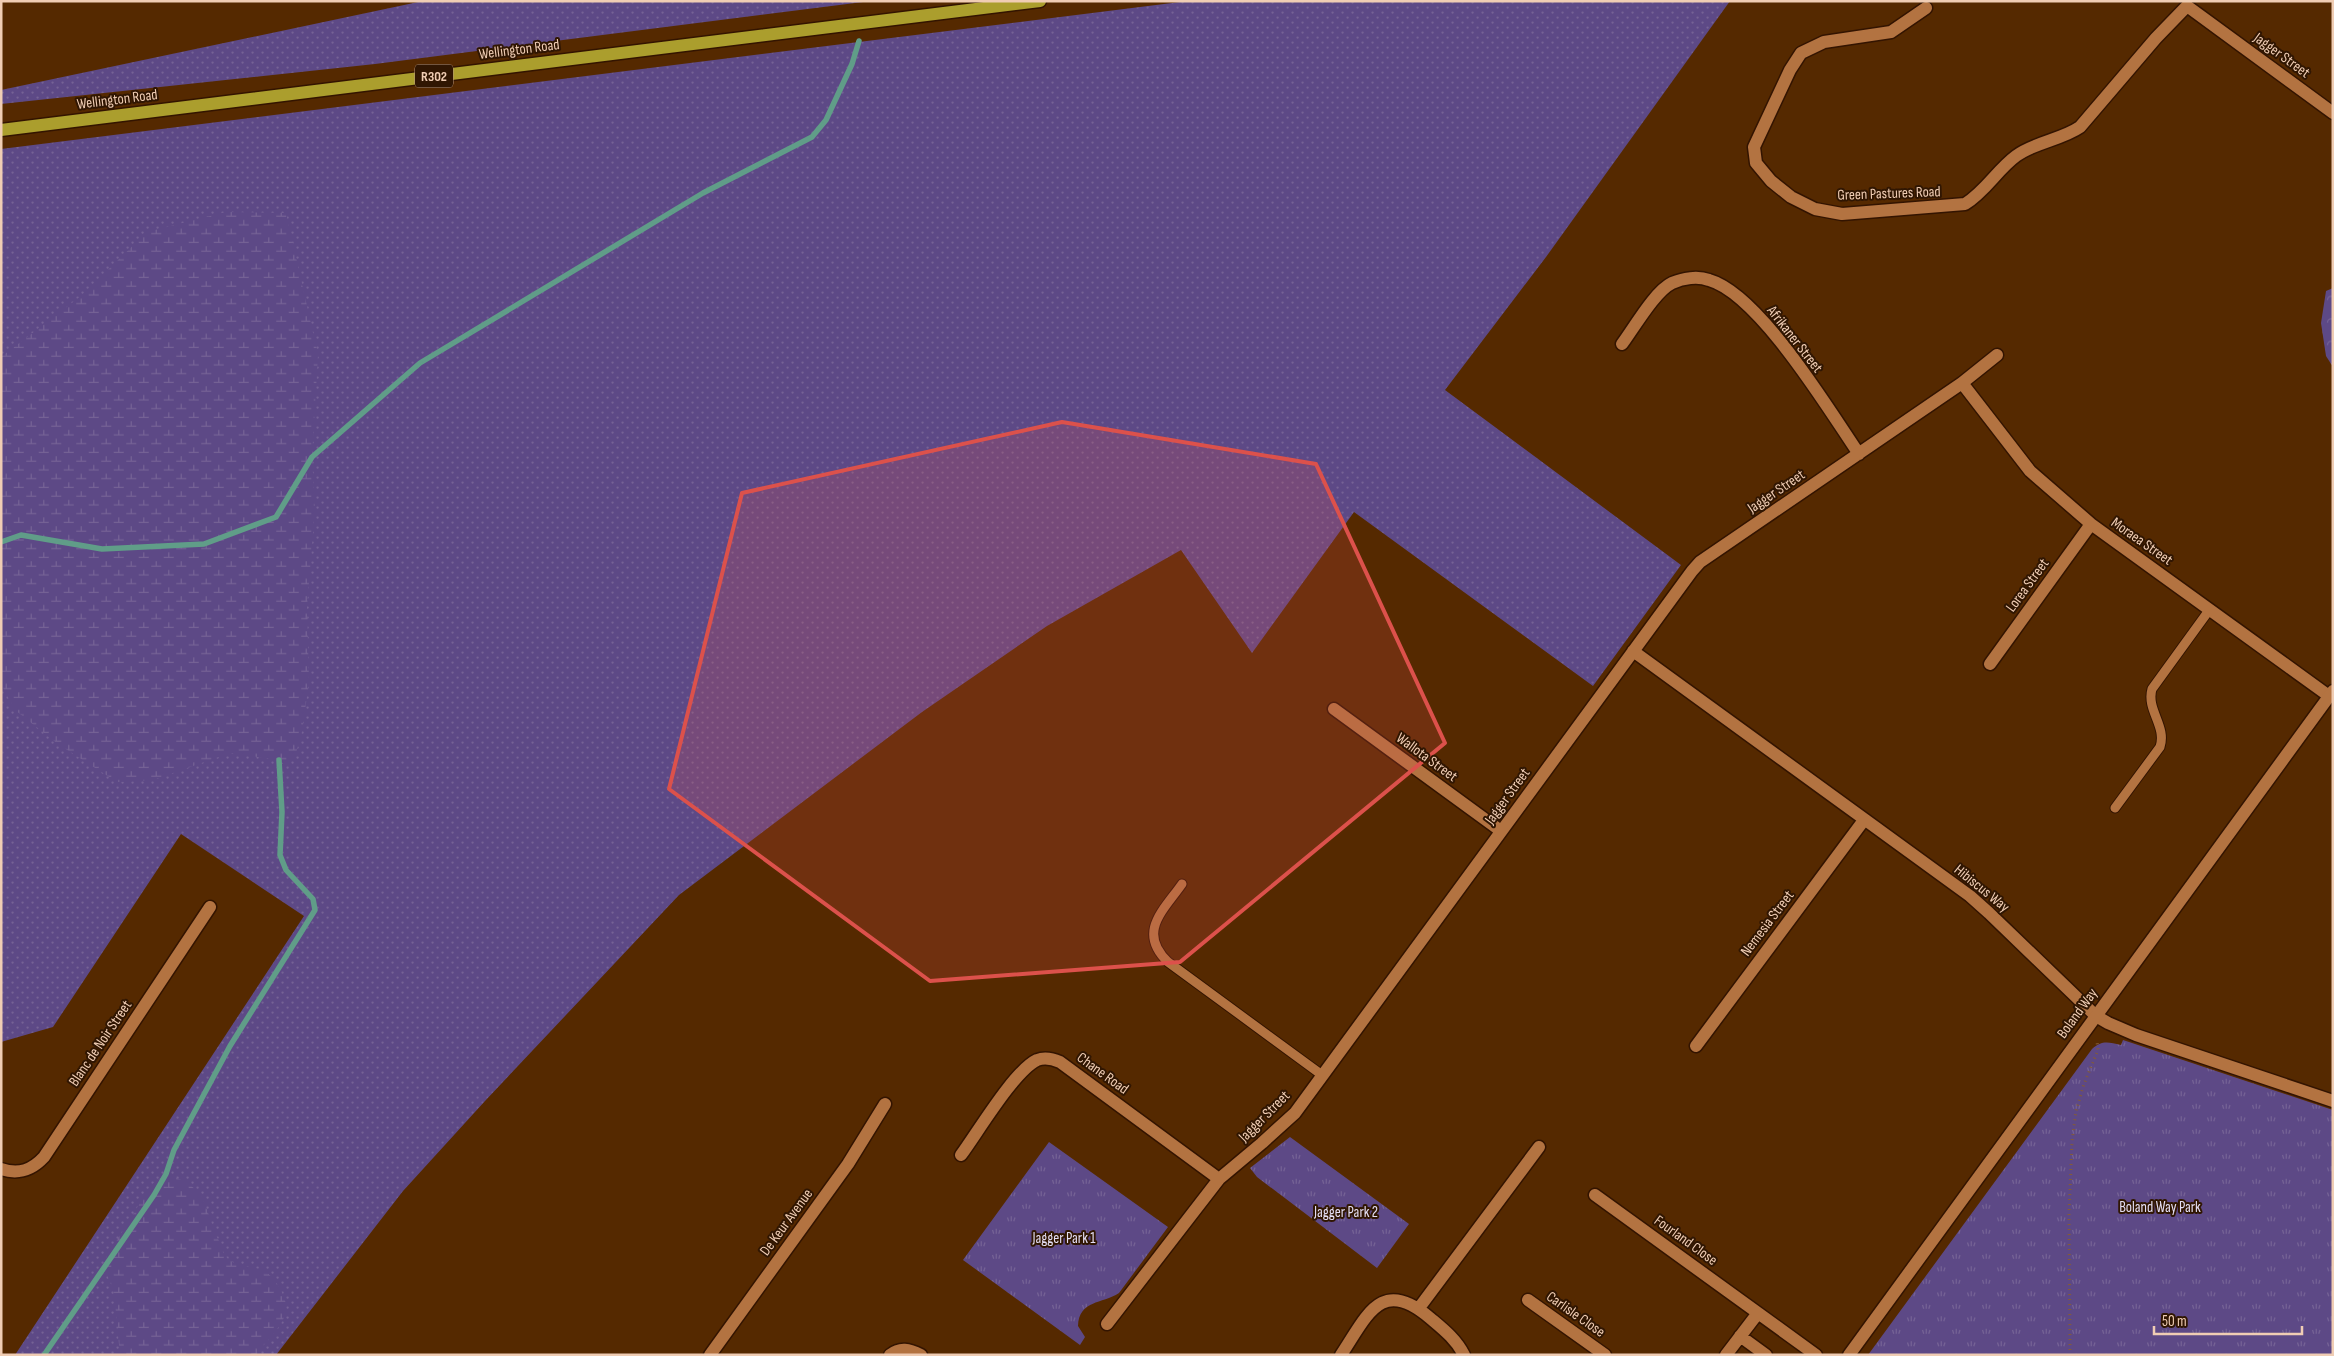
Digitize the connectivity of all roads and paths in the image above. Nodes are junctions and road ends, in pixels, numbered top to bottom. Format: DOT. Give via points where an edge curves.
graph roads {
  1 [pos="1040,1"];
  2 [pos="2189,4"];
  3 [pos="1926,8"];
  4 [pos="2211,23"];
  5 [pos="2333,113"];
  6 [pos="1,130"];
  7 [pos="1622,344"];
  8 [pos="1997,355"];
  9 [pos="1962,383"];
  10 [pos="1860,454"];
  11 [pos="2091,524"];
  12 [pos="2210,609"];
  13 [pos="1633,651"];
  14 [pos="1990,664"];
  15 [pos="2331,694"];
  16 [pos="1334,709"];
  17 [pos="2115,808"];
  18 [pos="1864,820"];
  19 [pos="1501,831"];
  20 [pos="1182,884"];
  21 [pos="210,908"];
  22 [pos="2096,1016"];
  23 [pos="2097,1041"];
  24 [pos="1696,1046"];
  25 [pos="1322,1075"];
  26 [pos="2333,1101"];
  27 [pos="885,1104"];
  28 [pos="1539,1147"];
  29 [pos="961,1155"];
  30 [pos="1,1169"];
  31 [pos="1219,1179"];
  32 [pos="1595,1195"];
  33 [pos="1528,1300"];
  34 [pos="1418,1308"];
  35 [pos="1758,1314"];
  36 [pos="1107,1324"];
  37 [pos="1740,1336"];
  38 [pos="710,1355"];
  39 [pos="890,1355"];
  40 [pos="921,1355"];
  41 [pos="1341,1355"];
  42 [pos="1464,1355"];
  43 [pos="1605,1355"];
  44 [pos="1726,1355"];
  45 [pos="1766,1355"];
  46 [pos="1816,1355"];
  47 [pos="1849,1355"];
  48 [pos="2070,1355"];
  1 -- 6 [label="main road, Wellington Road / R302"];
  2 -- 3 [label="street, Green Pastures Road" via="2080,126 2068,135 2018,155 1980,195 1966,204 1842,214 1815,209 1791,197 1756,163 1754,147 1801,53 1824,42 1891,32"];
  2 -- 4 [label="street, Green Pastures Road"];
  4 -- 5 [label="street, Jagger Street"];
  7 -- 10 [label="street, Afrikaner Street" via="1660,292 1672,283 1690,278 1710,280 1755,312 1776,336"];
  8 -- 9 [label="street, Jagger Street"];
  9 -- 10 [label="street, Jagger Street"];
  9 -- 11 [label="street, Moraea Street" via="2030,471"];
  10 -- 13 [label="street, Jagger Street" via="1700,562"];
  11 -- 12 [label="street, Moraea Street"];
  11 -- 14 [label="street, Lorea Street"];
  12 -- 15 [label="street, Moraea Street"];
  12 -- 17 [label="lane" via="2152,689 2150,701 2159,725 2160,748"];
  13 -- 18 [label="street, Hibiscus Way"];
  13 -- 19 [label="street, Jagger Street"];
  15 -- 22 [label="street, Boland Way"];
  16 -- 19 [label="street, Wallota Street"];
  18 -- 22 [label="street, Hibiscus Way" via="1990,913"];
  18 -- 24 [label="street, Nemesia Street"];
  19 -- 25 [label="street, Jagger Street"];
  20 -- 25 [label="lane" via="1158,919 1152,938 1155,948 1168,962"];
  21 -- 30 [label="street, Blanc de Noir Street" via="44,1157 23,1171"];
  22 -- 26 [label="street, Hibiscus Way" via="2136,1035"];
  22 -- 47 [label="street, Boland Way"];
  23 -- 48 [label="path" via="2098,1050 2076,1111 2072,1142"];
  25 -- 31 [label="street, Jagger Street" via="1295,1113"];
  27 -- 38 [label="street, De Keur Avenue" via="848,1164"];
  28 -- 34 [label="street"];
  29 -- 31 [label="street, Chane Road" via="1018,1076 1038,1060 1052,1059"];
  31 -- 36 [label="street, Jagger Street"];
  32 -- 35 [label="street, Fourland Close"];
  33 -- 43 [label="street, Carlisle Close"];
  34 -- 41 [label="street" via="1406,1300 1394,1299 1376,1307"];
  34 -- 42 [label="street" via="1449,1334"];
  35 -- 37 [label="street"];
  35 -- 46 [label="street, Fourland Close"];
  37 -- 44 [label="street"];
  37 -- 45 [label="street"];
  39 -- 40 [label="street" via="898,1349"];
}
